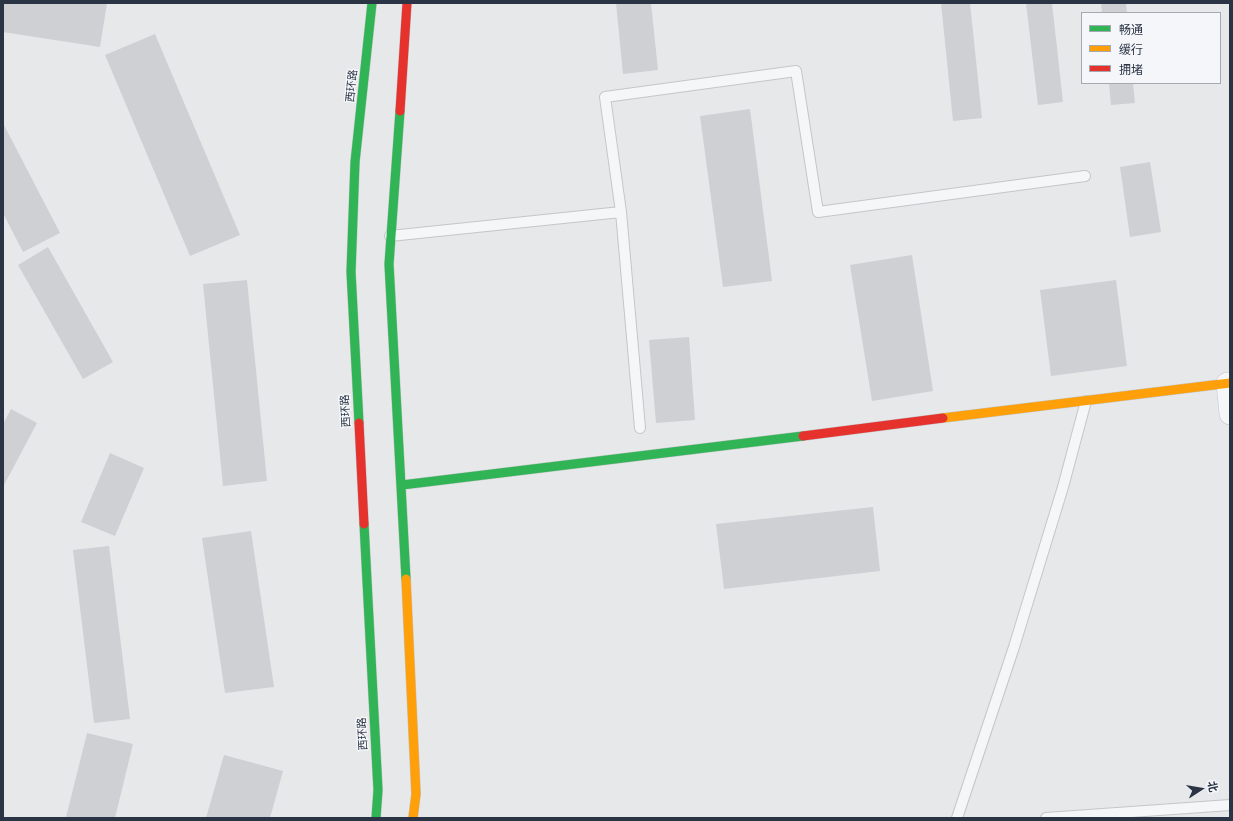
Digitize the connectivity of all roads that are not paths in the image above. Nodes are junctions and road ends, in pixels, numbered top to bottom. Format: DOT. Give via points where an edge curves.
graph roads {
  1 [pos="372,3"];
  2 [pos="407,3"];
  3 [pos="1085,176"];
  4 [pos="621,212"];
  5 [pos="390,236"];
  6 [pos="1228,383"];
  7 [pos="1086,401"];
  8 [pos="1230,414"];
  9 [pos="640,428"];
  10 [pos="402,485"];
  11 [pos="1230,805"];
  12 [pos="376,818"];
  13 [pos="413,818"];
  14 [pos="957,818"];
  15 [pos="1046,818"];
  1 -- 12 [label="main road, 西环路" via="356,162 351,272 378,790"];
  2 -- 5 [label="main road"];
  3 -- 4 [label="lane" via="818,212 796,71 605,97"];
  4 -- 5 [label="lane"];
  4 -- 9 [label="lane"];
  5 -- 10 [label="main road" via="389,264"];
  6 -- 7 [label="main road"];
  6 -- 8 [label="street"];
  7 -- 10 [label="main road"];
  7 -- 14 [label="lane" via="1059,502"];
  10 -- 13 [label="main road" via="416,794"];
  11 -- 15 [label="lane"];
}
